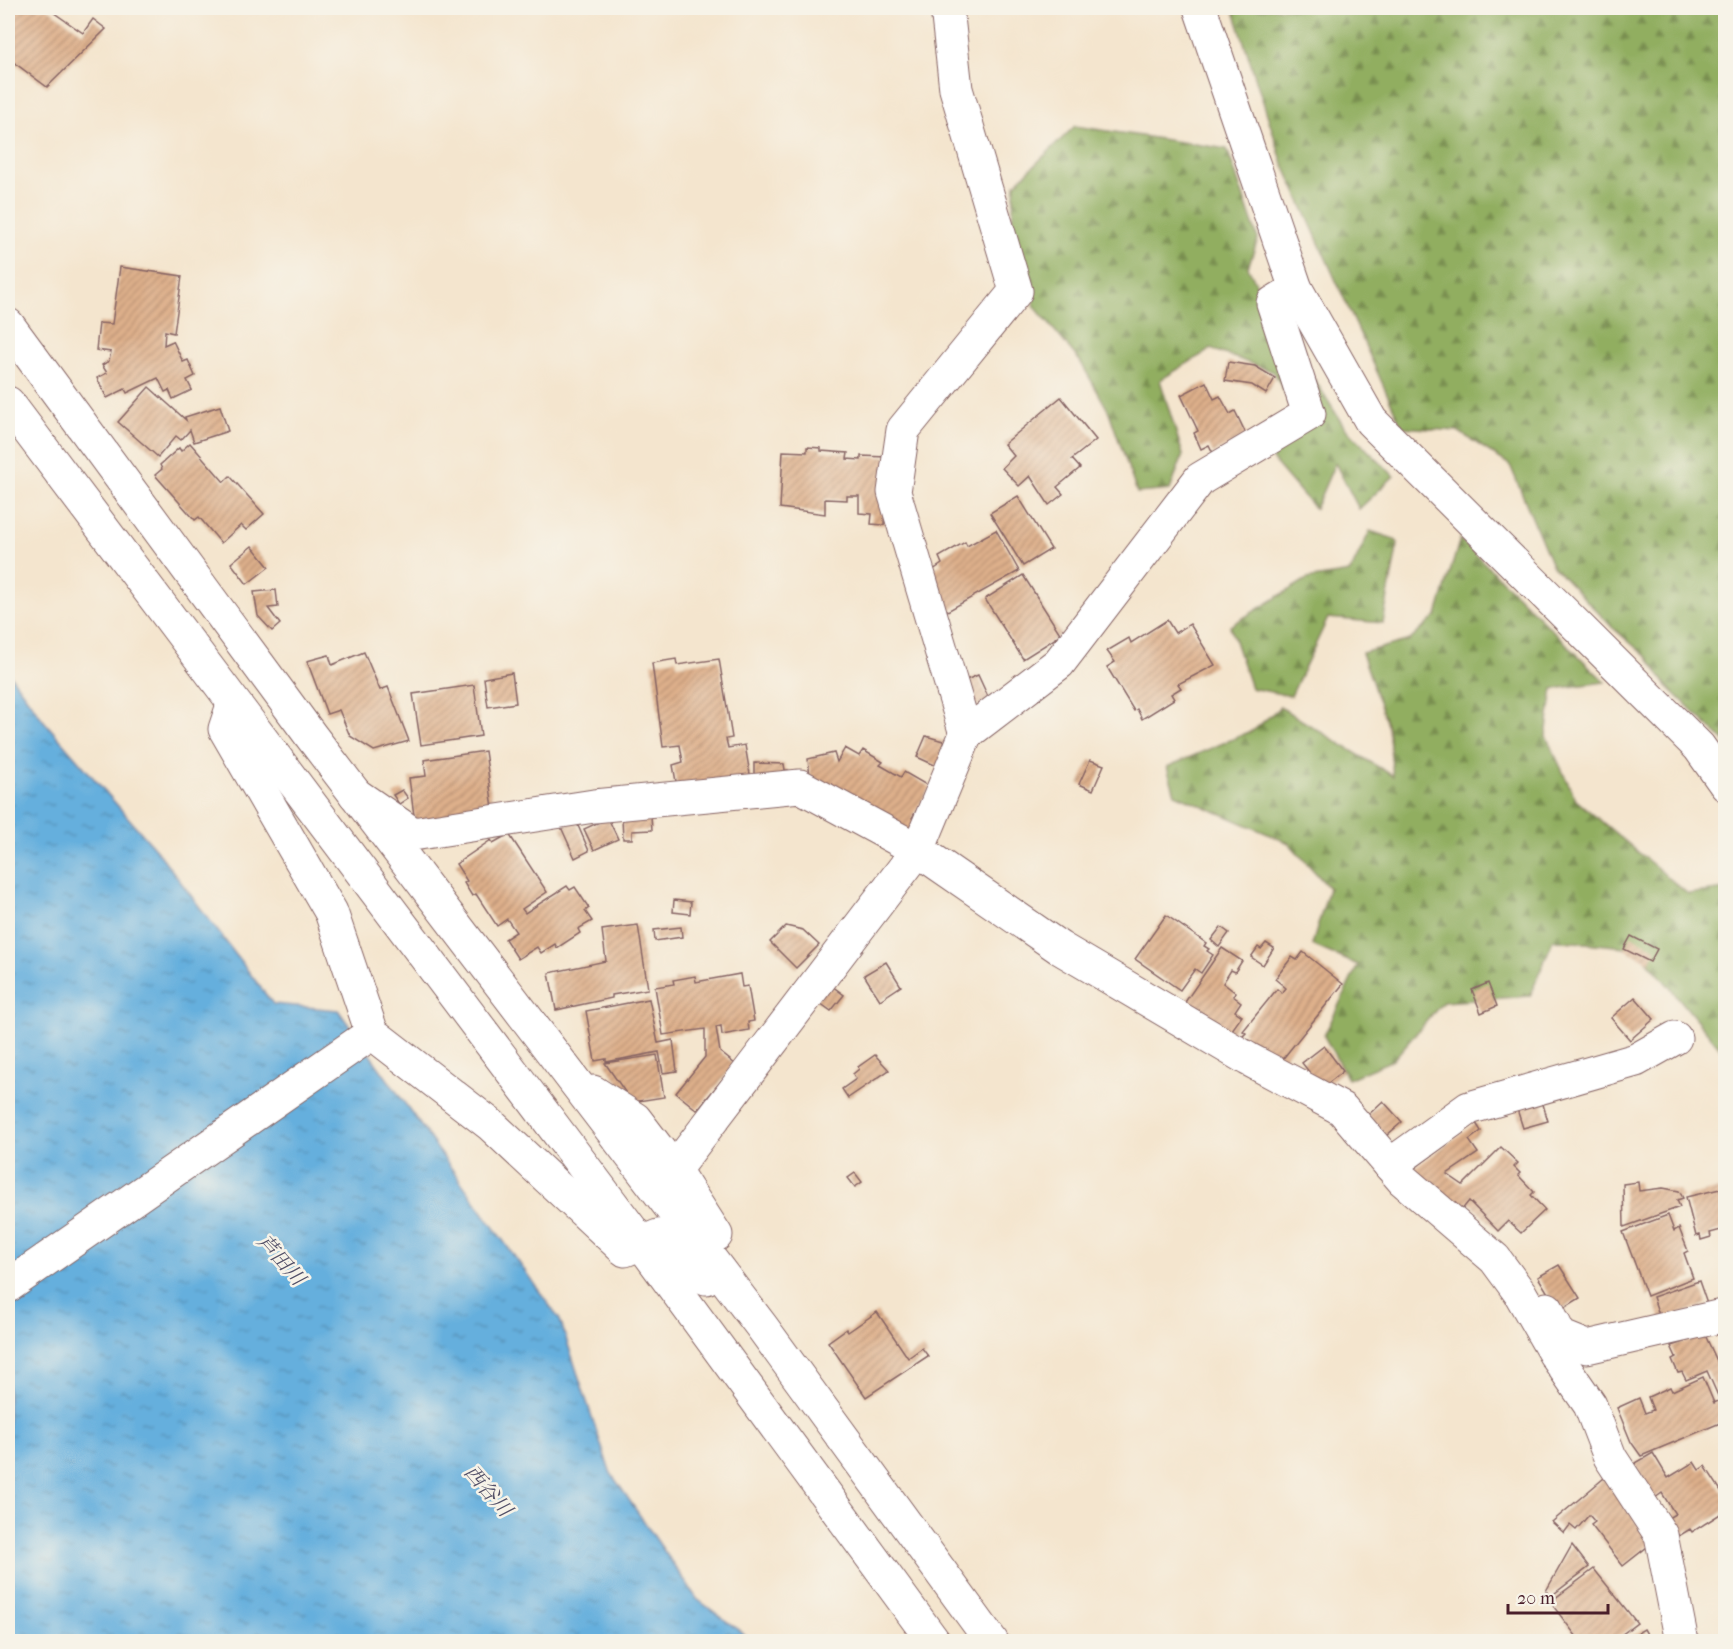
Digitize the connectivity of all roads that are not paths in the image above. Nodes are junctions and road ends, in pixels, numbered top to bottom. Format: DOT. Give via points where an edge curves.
graph roads {
  1 [pos="947,8"];
  2 [pos="1200,8"];
  3 [pos="1296,289"];
  4 [pos="8,325"];
  5 [pos="8,403"];
  6 [pos="233,705"];
  7 [pos="966,734"];
  8 [pos="1725,785"];
  9 [pos="355,794"];
  10 [pos="918,850"];
  11 [pos="372,1033"];
  12 [pos="1675,1038"];
  13 [pos="573,1080"];
  14 [pos="1390,1165"];
  15 [pos="674,1170"];
  16 [pos="642,1244"];
  17 [pos="8,1286"];
  18 [pos="1520,1293"];
  19 [pos="1722,1326"];
  20 [pos="762,1327"];
  21 [pos="934,1641"];
  22 [pos="992,1641"];
  23 [pos="1682,1641"];
  1 -- 7 [label="street" via="956,89 1016,291 903,430 894,492"];
  2 -- 3 [label="street"];
  3 -- 7 [label="street" via="1273,303 1309,414 1200,479 1059,663"];
  3 -- 8 [label="street" via="1371,421 1699,747"];
  4 -- 9 [label="street"];
  5 -- 6 [label="street"];
  6 -- 11 [label="street" via="225,729 331,912"];
  6 -- 16 [label="street"];
  7 -- 10 [label="street"];
  9 -- 10 [label="street" via="412,834 594,806 800,786"];
  9 -- 13 [label="street"];
  10 -- 14 [label="street" via="1060,948 1248,1059 1342,1109"];
  10 -- 15 [label="street"];
  11 -- 16 [label="street" via="491,1125 625,1250"];
  11 -- 17 [label="street"];
  12 -- 14 [label="street" via="1636,1060 1469,1108"];
  13 -- 15 [label="street" via="635,1119"];
  13 -- 20 [label="street"];
  14 -- 18 [label="street" via="1495,1259"];
  15 -- 20 [label="street" via="751,1289"];
  16 -- 20 [label="street" via="658,1236"];
  16 -- 21 [label="street"];
  18 -- 19 [label="street" via="1539,1293 1560,1336 1587,1347"];
  18 -- 23 [label="street" via="1590,1405 1610,1457 1661,1535"];
  20 -- 22 [label="street"];
}
